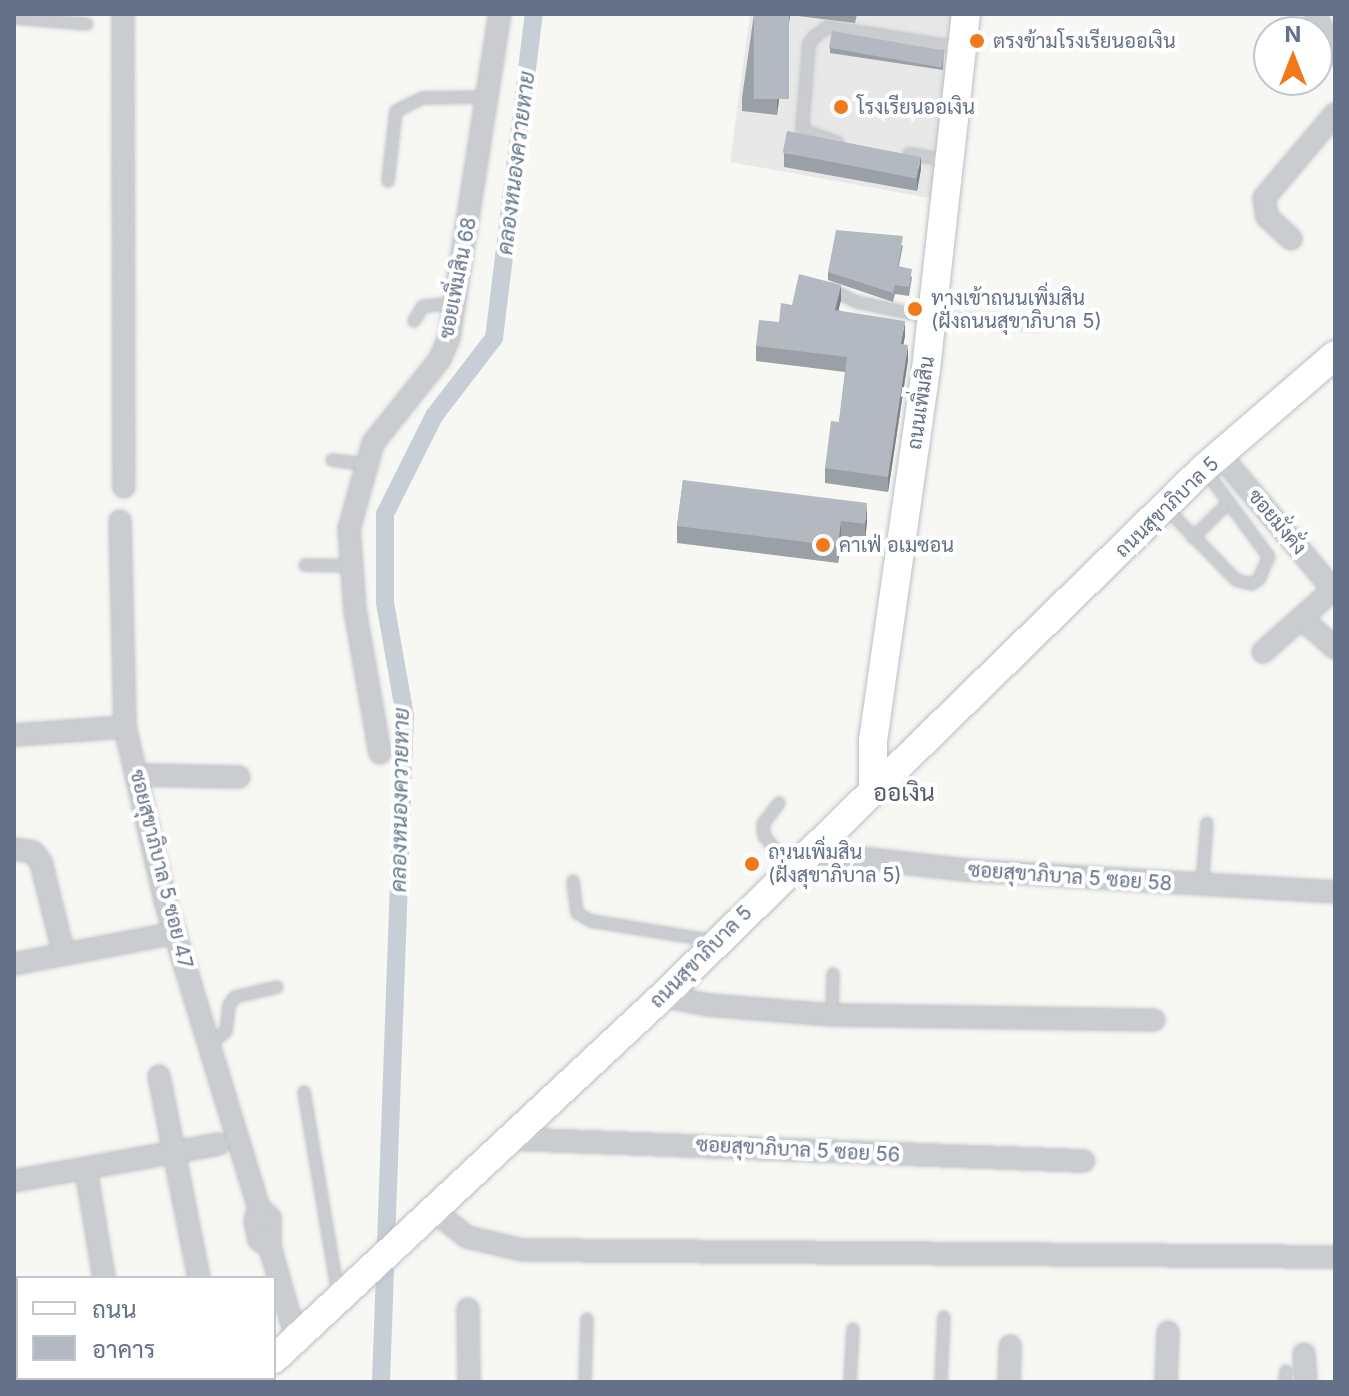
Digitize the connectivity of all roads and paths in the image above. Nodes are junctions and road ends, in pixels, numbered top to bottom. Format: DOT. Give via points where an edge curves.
graph roads {
  1 [pos="123,14"];
  2 [pos="500,14"];
  3 [pos="966,14"];
  4 [pos="1315,14"];
  5 [pos="14,18"];
  6 [pos="87,24"];
  7 [pos="962,48"];
  8 [pos="1335,54"];
  9 [pos="489,97"];
  10 [pos="1335,114"];
  11 [pos="858,147"];
  12 [pos="889,151"];
  13 [pos="949,160"];
  14 [pos="388,181"];
  15 [pos="1291,239"];
  16 [pos="817,286"];
  17 [pos="456,304"];
  18 [pos="932,318"];
  19 [pos="414,321"];
  20 [pos="1039,324"];
  21 [pos="1335,355"];
  22 [pos="332,460"];
  23 [pos="1212,462"];
  24 [pos="367,464"];
  25 [pos="124,487"];
  26 [pos="1229,502"];
  27 [pos="1165,507"];
  28 [pos="120,521"];
  29 [pos="1193,538"];
  30 [pos="305,565"];
  31 [pos="352,566"];
  32 [pos="1334,589"];
  33 [pos="1301,618"];
  34 [pos="1335,648"];
  35 [pos="1263,652"];
  36 [pos="125,727"];
  37 [pos="14,735"];
  38 [pos="380,753"];
  39 [pos="138,775"];
  40 [pos="239,777"];
  41 [pos="873,791"];
  42 [pos="779,803"];
  43 [pos="1207,823"];
  44 [pos="14,849"];
  45 [pos="798,860"];
  46 [pos="573,881"];
  47 [pos="1202,885"];
  48 [pos="1335,892"];
  49 [pos="175,933"];
  50 [pos="717,942"];
  51 [pos="63,951"];
  52 [pos="14,964"];
  53 [pos="833,974"];
  54 [pos="277,987"];
  55 [pos="663,996"];
  56 [pos="832,1015"];
  57 [pos="1154,1020"];
  58 [pos="210,1044"];
  59 [pos="159,1076"];
  60 [pos="304,1092"];
  61 [pos="511,1139"];
  62 [pos="219,1144"];
  63 [pos="174,1154"];
  64 [pos="1084,1161"];
  65 [pos="86,1170"];
  66 [pos="14,1181"];
  67 [pos="434,1211"];
  68 [pos="1335,1257"];
  69 [pos="104,1276"];
  70 [pos="199,1276"];
  71 [pos="339,1295"];
  72 [pos="468,1309"];
  73 [pos="944,1317"];
  74 [pos="587,1319"];
  75 [pos="853,1329"];
  76 [pos="1168,1332"];
  77 [pos="296,1338"];
  78 [pos="1010,1346"];
  79 [pos="1304,1354"];
  80 [pos="276,1357"];
  81 [pos="469,1382"];
  82 [pos="585,1382"];
  83 [pos="850,1382"];
  84 [pos="941,1382"];
  85 [pos="1009,1382"];
  86 [pos="1166,1382"];
  87 [pos="1306,1382"];
  1 -- 25 [label="street"];
  2 -- 9 [label="street, ซอยเพิ่มสิน 68"];
  3 -- 7 [label="main road, ถนนเพิ่มสิน"];
  4 -- 8 [label="street"];
  5 -- 6 [label="lane"];
  7 -- 11 [label="lane" via="828,27 814,37 807,56 802,130"];
  7 -- 13 [label="main road, ถนนเพิ่มสิน"];
  9 -- 14 [label="lane" via="423,98 396,111"];
  9 -- 17 [label="street, ซอยเพิ่มสิน 68"];
  10 -- 15 [label="street" via="1264,198 1267,217"];
  12 -- 13 [label="lane"];
  13 -- 18 [label="main road, ถนนเพิ่มสิน"];
  16 -- 18 [label="lane" via="847,293 857,302"];
  17 -- 19 [label="lane" via="423,306"];
  17 -- 24 [label="street, ซอยเพิ่มสิน 68" via="440,359 382,426"];
  18 -- 20 [label="lane"];
  18 -- 41 [label="main road, ถนนเพิ่มสิน" via="882,670"];
  21 -- 23 [label="main road, ถนนสุขาภิบาล 5"];
  22 -- 24 [label="lane"];
  23 -- 26 [label="lane"];
  23 -- 27 [label="main road, ถนนสุขาภิบาล 5"];
  23 -- 32 [label="street, ซอยมั่งคั่ง"];
  24 -- 31 [label="street, ซอยเพิ่มสิน 68" via="349,529"];
  26 -- 29 [label="lane"];
  26 -- 29 [label="lane" via="1269,557 1259,579 1252,584 1236,580"];
  27 -- 29 [label="lane"];
  27 -- 41 [label="main road, ถนนสุขาภิบาล 5"];
  28 -- 36 [label="street, ซอยสุขาภิบาล 5 ซอย 47"];
  30 -- 31 [label="lane"];
  31 -- 38 [label="street, ซอยเพิ่มสิน 68"];
  32 -- 33 [label="street"];
  33 -- 34 [label="street"];
  33 -- 35 [label="street"];
  36 -- 37 [label="street"];
  36 -- 39 [label="street, ซอยสุขาภิบาล 5 ซอย 47"];
  39 -- 40 [label="street"];
  39 -- 49 [label="street, ซอยสุขาภิบาล 5 ซอย 47"];
  41 -- 45 [label="main road, ถนนสุขาภิบาล 5"];
  42 -- 45 [label="lane" via="763,824 764,836"];
  43 -- 47 [label="lane"];
  44 -- 51 [label="street" via="33,852 41,862"];
  45 -- 47 [label="street, ซอยสุขาภิบาล 5 ซอย 58"];
  45 -- 50 [label="main road, ถนนสุขาภิบาล 5"];
  46 -- 50 [label="lane" via="577,913 591,921"];
  47 -- 48 [label="street, ซอยสุขาภิบาล 5 ซอย 58"];
  49 -- 51 [label="street"];
  49 -- 58 [label="street, ซอยสุขาภิบาล 5 ซอย 47"];
  50 -- 55 [label="main road, ถนนสุขาภิบาล 5"];
  51 -- 52 [label="street"];
  53 -- 56 [label="lane"];
  54 -- 58 [label="lane" via="232,1001 226,1031"];
  55 -- 56 [label="street"];
  55 -- 61 [label="main road, ถนนสุขาภิบาล 5"];
  56 -- 57 [label="street"];
  58 -- 77 [label="street, ซอยสุขาภิบาล 5 ซอย 47" via="259,1208 270,1218 270,1247"];
  59 -- 63 [label="street"];
  60 -- 71 [label="lane"];
  61 -- 64 [label="street, ซอยสุขาภิบาล 5 ซอย 56"];
  61 -- 67 [label="main road, ถนนสุขาภิบาล 5"];
  62 -- 63 [label="street"];
  63 -- 65 [label="street"];
  63 -- 70 [label="street"];
  65 -- 66 [label="street"];
  65 -- 69 [label="street"];
  67 -- 68 [label="street" via="467,1237 523,1250"];
  67 -- 71 [label="main road, ถนนสุขาภิบาล 5"];
  71 -- 77 [label="main road, ถนนสุขาภิบาล 5"];
  72 -- 81 [label="street"];
  73 -- 84 [label="lane"];
  74 -- 82 [label="lane"];
  75 -- 83 [label="lane"];
  76 -- 86 [label="street"];
  77 -- 80 [label="main road, ถนนสุขาภิบาล 5"];
  78 -- 85 [label="street"];
  79 -- 87 [label="street"];
}
